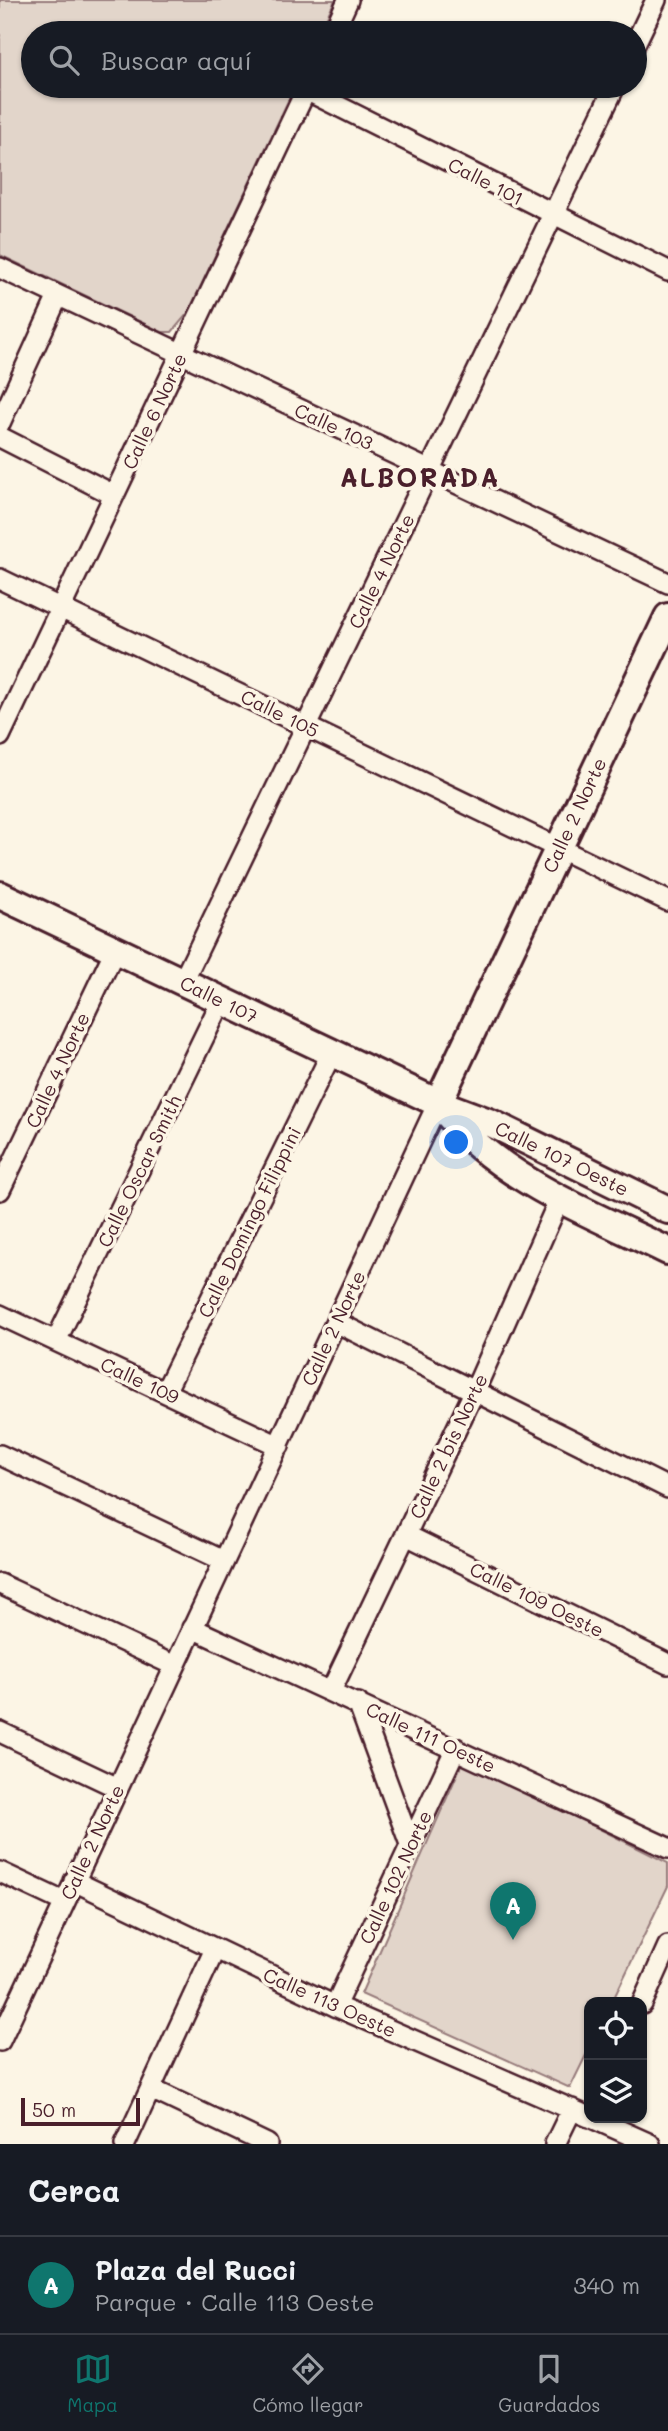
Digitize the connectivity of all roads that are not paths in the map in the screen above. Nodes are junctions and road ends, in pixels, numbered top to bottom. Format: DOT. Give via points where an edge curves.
graph roads {
  1 [pos="348,0"];
  2 [pos="656,0"];
  3 [pos="338,21"];
  4 [pos="646,21"];
  5 [pos="302,98"];
  6 [pos="326,98"];
  7 [pos="609,98"];
  8 [pos="552,215"];
  9 [pos="0,268"];
  10 [pos="668,271"];
  11 [pos="58,296"];
  12 [pos="181,354"];
  13 [pos="3,411"];
  14 [pos="0,437"];
  15 [pos="429,471"];
  16 [pos="114,495"];
  17 [pos="0,579"];
  18 [pos="668,583"];
  19 [pos="61,608"];
  20 [pos="668,617"];
  21 [pos="3,724"];
  22 [pos="306,725"];
  23 [pos="559,847"];
  24 [pos="0,895"];
  25 [pos="668,901"];
  26 [pos="115,950"];
  27 [pos="183,981"];
  28 [pos="222,1000"];
  29 [pos="332,1052"];
  30 [pos="438,1103"];
  31 [pos="0,1190"];
  32 [pos="560,1199"];
  33 [pos="668,1210"];
  34 [pos="668,1251"];
  35 [pos="0,1315"];
  36 [pos="336,1322"];
  37 [pos="56,1341"];
  38 [pos="475,1390"];
  39 [pos="165,1392"];
  40 [pos="279,1446"];
  41 [pos="0,1455"];
  42 [pos="668,1488"];
  43 [pos="407,1535"];
  44 [pos="224,1560"];
  45 [pos="0,1584"];
  46 [pos="192,1628"];
  47 [pos="668,1664"];
  48 [pos="175,1666"];
  49 [pos="331,1691"];
  50 [pos="358,1703"];
  51 [pos="0,1732"];
  52 [pos="456,1748"];
  53 [pos="118,1788"];
  54 [pos="410,1844"];
  55 [pos="668,1848"];
  56 [pos="0,1872"];
  57 [pos="74,1881"];
  58 [pos="64,1902"];
  59 [pos="668,1946"];
  60 [pos="215,1949"];
  61 [pos="645,1997"];
  62 [pos="335,2006"];
  63 [pos="7,2009"];
  64 [pos="0,2041"];
  65 [pos="151,2089"];
  66 [pos="584,2114"];
  67 [pos="604,2123"];
  68 [pos="125,2144"];
  69 [pos="267,2144"];
  70 [pos="555,2144"];
  71 [pos="650,2144"];
  1 -- 3 [label="street"];
  2 -- 4 [label="street"];
  5 -- 12 [label="street, Calle 6 Norte"];
  6 -- 8 [label="street, Calle 101"];
  7 -- 8 [label="street, Calle 4 Norte"];
  8 -- 10 [label="street, Calle 101"];
  8 -- 15 [label="street, Calle 4 Norte"];
  9 -- 11 [label="street, Calle 103"];
  11 -- 12 [label="street, Calle 103"];
  11 -- 13 [label="street"];
  12 -- 15 [label="street, Calle 103"];
  12 -- 16 [label="street, Calle 6 Norte"];
  14 -- 16 [label="street"];
  15 -- 18 [label="street, Calle 103"];
  15 -- 22 [label="street, Calle 4 Norte"];
  16 -- 19 [label="street, Calle 6 Norte"];
  17 -- 19 [label="street, Calle 105"];
  19 -- 21 [label="street, Calle 6 Norte"];
  19 -- 22 [label="street, Calle 105"];
  20 -- 23 [label="street, Calle 2 Norte"];
  22 -- 23 [label="street, Calle 105"];
  22 -- 27 [label="street, Calle 4 Norte"];
  23 -- 25 [label="street, Calle 105"];
  23 -- 30 [label="street, Calle 2 Norte"];
  24 -- 26 [label="street, Calle 107"];
  26 -- 27 [label="street, Calle 107"];
  26 -- 31 [label="street, Calle 4 Norte"];
  27 -- 28 [label="street, Calle 107"];
  28 -- 29 [label="street, Calle 107"];
  28 -- 37 [label="street, Calle Oscar Smith"];
  29 -- 30 [label="street, Calle 107"];
  29 -- 39 [label="street, Calle Domingo Filippini"];
  30 -- 32 [label="street, Calle 107 Oeste" via="481,1148"];
  30 -- 33 [label="street, Calle 107 Oeste" via="491,1123"];
  30 -- 36 [label="street, Calle 2 Norte"];
  32 -- 34 [label="street, Calle 107 Oeste"];
  32 -- 38 [label="street, Calle 2 bis Norte"];
  35 -- 37 [label="street, Calle 109"];
  36 -- 38 [label="street"];
  36 -- 40 [label="street, Calle 2 Norte"];
  37 -- 39 [label="street, Calle 109"];
  38 -- 42 [label="street"];
  38 -- 43 [label="street, Calle 2 bis Norte"];
  39 -- 40 [label="street, Calle 109"];
  40 -- 44 [label="street, Calle 2 Norte"];
  41 -- 44 [label="street"];
  43 -- 47 [label="street, Calle 109 Oeste"];
  43 -- 49 [label="street, Calle 2 bis Norte"];
  44 -- 46 [label="street, Calle 2 Norte"];
  45 -- 48 [label="street"];
  46 -- 48 [label="street, Calle 2 Norte"];
  46 -- 49 [label="street, Calle 111 Oeste"];
  48 -- 53 [label="street, Calle 2 Norte"];
  49 -- 50 [label="street, Calle 111 Oeste"];
  50 -- 52 [label="street, Calle 111 Oeste"];
  50 -- 54 [label="street"];
  51 -- 53 [label="street"];
  52 -- 54 [label="street, Calle 102 Norte"];
  52 -- 55 [label="street, Calle 111 Oeste"];
  53 -- 57 [label="street, Calle 2 Norte"];
  54 -- 62 [label="street, Calle 102 Norte"];
  56 -- 58 [label="street"];
  57 -- 58 [label="street, Calle 2 Norte"];
  57 -- 60 [label="street, Calle 113 Oeste"];
  58 -- 63 [label="street, Calle 2 Norte"];
  59 -- 61 [label="street"];
  60 -- 62 [label="street, Calle 113 Oeste"];
  60 -- 65 [label="street"];
  62 -- 66 [label="street, Calle 113 Oeste"];
  63 -- 64 [label="street, Calle 2 Norte"];
  65 -- 68 [label="street"];
  65 -- 69 [label="street"];
  66 -- 70 [label="street"];
  67 -- 71 [label="street, Calle 113 Oeste"];
}
